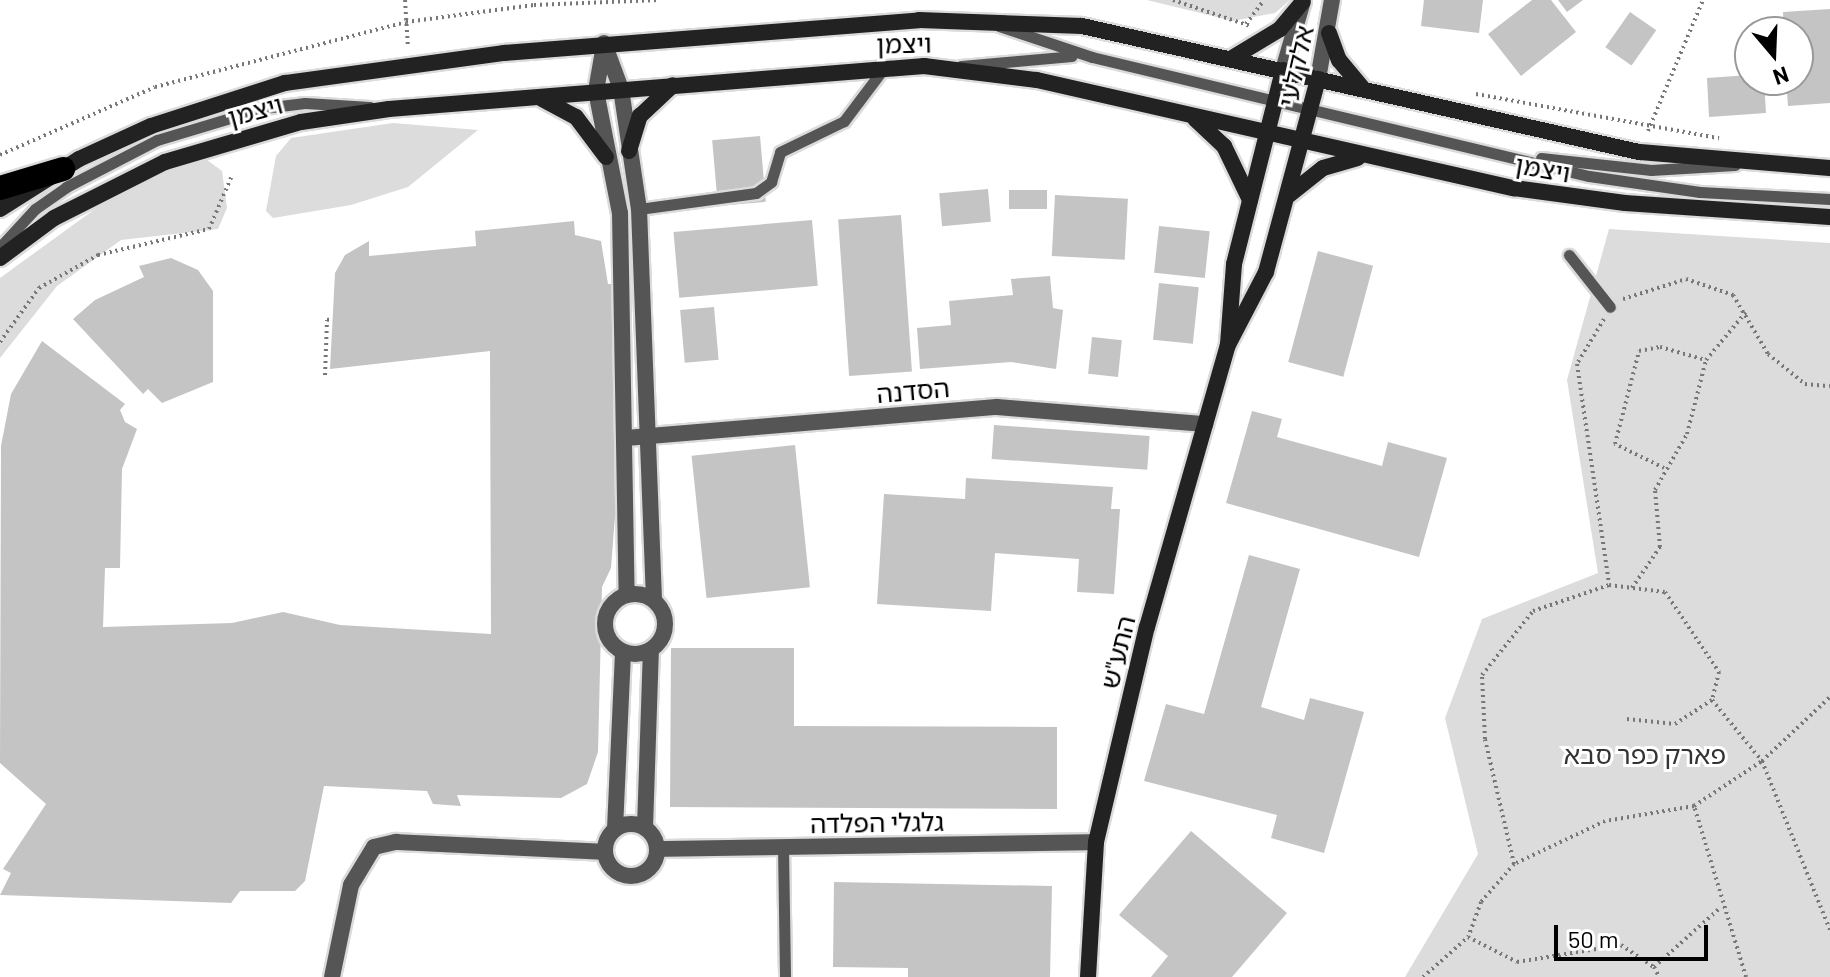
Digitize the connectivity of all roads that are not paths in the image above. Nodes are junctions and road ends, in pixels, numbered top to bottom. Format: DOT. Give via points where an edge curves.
graph roads {
  1 [pos="1332,0"];
  2 [pos="1304,1"];
  3 [pos="982,19"];
  4 [pos="1329,33"];
  5 [pos="604,43"];
  6 [pos="1092,57"];
  7 [pos="1232,58"];
  8 [pos="885,67"];
  9 [pos="955,67"];
  10 [pos="1283,70"];
  11 [pos="1318,79"];
  12 [pos="675,84"];
  13 [pos="621,89"];
  14 [pos="1364,90"];
  15 [pos="596,91"];
  16 [pos="536,97"];
  17 [pos="1275,98"];
  18 [pos="1311,107"];
  19 [pos="389,109"];
  20 [pos="1191,115"];
  21 [pos="1267,134"];
  22 [pos="1302,142"];
  23 [pos="1470,147"];
  24 [pos="629,151"];
  25 [pos="606,157"];
  26 [pos="1366,157"];
  27 [pos="1745,164"];
  28 [pos="1830,168"];
  29 [pos="63,169"];
  30 [pos="612,187"];
  31 [pos="0,188"];
  32 [pos="1288,196"];
  33 [pos="1830,199"];
  34 [pos="1250,200"];
  35 [pos="0,209"];
  36 [pos="639,209"];
  37 [pos="1830,217"];
  38 [pos="0,247"];
  39 [pos="1569,255"];
  40 [pos="0,258"];
  41 [pos="1610,307"];
  42 [pos="1228,345"];
  43 [pos="1205,424"];
  44 [pos="651,437"];
  45 [pos="626,438"];
  46 [pos="627,595"];
  47 [pos="654,600"];
  48 [pos="651,650"];
  49 [pos="623,652"];
  50 [pos="645,828"];
  51 [pos="615,829"];
  52 [pos="1096,842"];
  53 [pos="783,847"];
  54 [pos="658,849"];
  55 [pos="605,852"];
  56 [pos="332,977"];
  57 [pos="785,977"];
  58 [pos="1088,977"];
  1 -- 4 [label="street, אלקלעי"];
  2 -- 7 [label="main road" via="1266,39"];
  2 -- 10 [label="street, אלקלעי"];
  3 -- 5 [label="main road, ויצמן"];
  3 -- 6 [label="lane"];
  3 -- 7 [label="main road, ויצמן" via="1082,26"];
  4 -- 11 [label="street, אלקלעי"];
  4 -- 14 [label="main road" via="1339,60"];
  5 -- 13 [label="street"];
  5 -- 15 [label="street"];
  5 -- 29 [label="main road, ויצמן" via="409,63 232,96"];
  6 -- 9 [label="lane"];
  6 -- 17 [label="lane"];
  7 -- 10 [label="main road, ויצמן"];
  8 -- 9 [label="main road, ויצמן"];
  8 -- 12 [label="main road, ויצמן"];
  8 -- 36 [label="lane" via="844,121 780,152 771,182 756,193"];
  9 -- 20 [label="main road, ויצמן"];
  10 -- 11 [label="main road, ויצמן"];
  10 -- 17 [label="main road, התע\"ש"];
  11 -- 14 [label="main road, ויצמן"];
  11 -- 18 [label="main road, אלקלעי"];
  12 -- 13 [label="main road, ויצמן"];
  12 -- 24 [label="main road" via="640,116"];
  13 -- 15 [label="main road, ויצמן"];
  13 -- 24 [label="street"];
  14 -- 27 [label="main road, ויצמן" via="1639,152"];
  15 -- 16 [label="main road, ויצמן"];
  15 -- 25 [label="street"];
  16 -- 19 [label="main road, ויצמן"];
  16 -- 25 [label="main road" via="576,117"];
  17 -- 18 [label="lane"];
  17 -- 21 [label="main road, התע\"ש"];
  18 -- 22 [label="main road, אלקלעי"];
  18 -- 23 [label="lane"];
  19 -- 38 [label="lane" via="334,103 264,108 157,140 66,187 35,209"];
  19 -- 40 [label="main road, ויצמן" via="268,130 165,162 54,218"];
  20 -- 21 [label="main road, ויצמן"];
  20 -- 34 [label="main road" via="1224,146"];
  21 -- 22 [label="main road, ויצמן"];
  21 -- 34 [label="main road, התע\"ש"];
  22 -- 26 [label="main road, ויצמן"];
  22 -- 32 [label="main road, התע\"ש"];
  23 -- 27 [label="lane" via="1651,170"];
  23 -- 33 [label="lane" via="1639,185"];
  24 -- 36 [label="street"];
  25 -- 30 [label="street"];
  26 -- 32 [label="main road" via="1323,168"];
  26 -- 37 [label="main road, ויצמן" via="1574,197"];
  27 -- 28 [label="main road, ויצמן"];
  29 -- 31 [label="highway"];
  29 -- 35 [label="main road, ויצמן"];
  30 -- 36 [label="street"];
  30 -- 45 [label="street" via="620,213"];
  32 -- 42 [label="main road, התע\"ש" via="1257,296"];
  34 -- 42 [label="main road, התע\"ש" via="1230,284"];
  36 -- 44 [label="street"];
  39 -- 41 [label="lane"];
  42 -- 43 [label="main road, התע\"ש"];
  43 -- 44 [label="street, הסדנה" via="997,407"];
  43 -- 52 [label="main road, התע\"ש"];
  44 -- 45 [label="street, הסדנה"];
  44 -- 47 [label="street"];
  45 -- 46 [label="street"];
  46 -- 47 [label="street"];
  46 -- 49 [label="street" via="612,604 605,621 609,640"];
  47 -- 48 [label="street" via="665,626"];
  48 -- 49 [label="street"];
  48 -- 50 [label="street"];
  49 -- 51 [label="street"];
  50 -- 51 [label="street" via="630,823"];
  50 -- 54 [label="street"];
  51 -- 55 [label="street"];
  52 -- 53 [label="street, גלגלי הפלדה"];
  52 -- 58 [label="main road, התע\"ש"];
  53 -- 54 [label="street, גלגלי הפלדה"];
  53 -- 57 [label="lane"];
  54 -- 55 [label="street" via="652,866 628,875 613,868"];
  55 -- 56 [label="street" via="396,842 374,847 351,885"];
}
